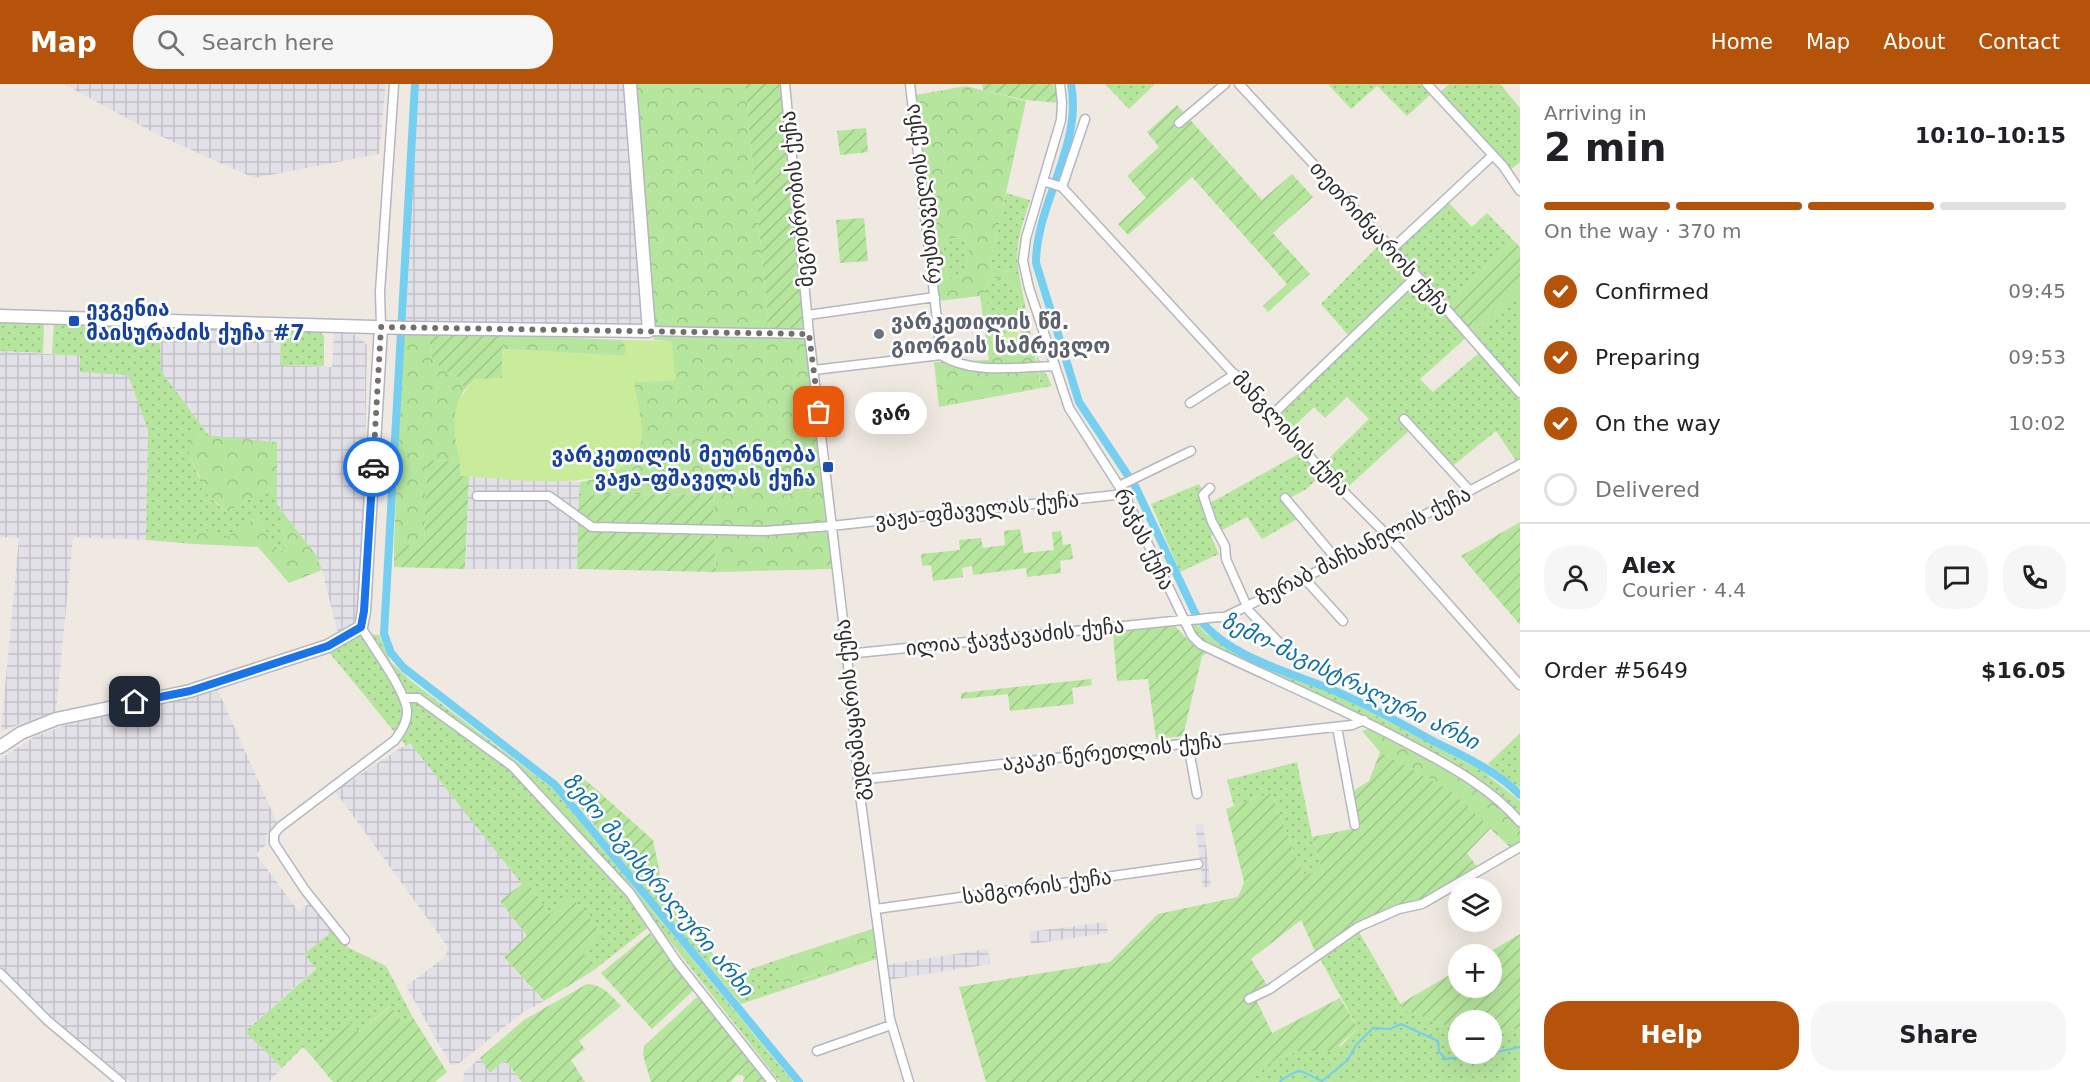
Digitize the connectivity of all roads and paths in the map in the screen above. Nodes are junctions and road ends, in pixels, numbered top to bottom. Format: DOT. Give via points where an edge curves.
graph roads {
  1 [pos="394,84"];
  2 [pos="630,84"];
  3 [pos="785,84"];
  4 [pos="910,84"];
  5 [pos="1060,84"];
  6 [pos="1225,84"];
  7 [pos="1239,84"];
  8 [pos="1427,84"];
  9 [pos="1085,119"];
  10 [pos="1179,123"];
  11 [pos="1493,155"];
  12 [pos="1045,182"];
  13 [pos="1061,186"];
  14 [pos="1520,191"];
  15 [pos="1392,249"];
  16 [pos="1417,276"];
  17 [pos="934,297"];
  18 [pos="808,315"];
  19 [pos="0,316"];
  20 [pos="385,327"];
  21 [pos="649,332"];
  22 [pos="809,334"];
  23 [pos="941,355"];
  24 [pos="1053,366"];
  25 [pos="814,370"];
  26 [pos="1235,374"];
  27 [pos="1520,393"];
  28 [pos="1190,403"];
  29 [pos="1272,416"];
  30 [pos="1404,419"];
  31 [pos="1191,451"];
  32 [pos="1520,464"];
  33 [pos="1210,489"];
  34 [pos="1121,490"];
  35 [pos="1470,491"];
  36 [pos="477,495"];
  37 [pos="1285,498"];
  38 [pos="831,526"];
  39 [pos="1387,535"];
  40 [pos="1338,561"];
  41 [pos="1304,578"];
  42 [pos="1247,606"];
  43 [pos="1186,621"];
  44 [pos="1343,621"];
  45 [pos="361,627"];
  46 [pos="847,654"];
  47 [pos="1295,659"];
  48 [pos="1520,685"];
  49 [pos="404,698"];
  50 [pos="1364,720"];
  51 [pos="1337,727"];
  52 [pos="1188,744"];
  53 [pos="0,747"];
  54 [pos="858,780"];
  55 [pos="1197,794"];
  56 [pos="1520,822"];
  57 [pos="1355,825"];
  58 [pos="1520,847"];
  59 [pos="1198,864"];
  60 [pos="876,909"];
  61 [pos="345,940"];
  62 [pos="0,973"];
  63 [pos="1249,999"];
  64 [pos="891,1025"];
  65 [pos="817,1051"];
  66 [pos="906,1081"];
  67 [pos="121,1082"];
  68 [pos="772,1082"];
  1 -- 20 [label="street" via="380,292"];
  2 -- 21 [label="street"];
  3 -- 18 [label="street, მეგობრობის ქუჩა"];
  4 -- 17 [label="street, რუსთაველის ქუჩა"];
  5 -- 12 [label="street, რაჭას ქუჩა" via="1061,120"];
  6 -- 10 [label="street"];
  7 -- 15 [label="street, თეთრიწყაროს ქუჩა"];
  8 -- 11 [label="street"];
  9 -- 13 [label="street"];
  11 -- 14 [label="street"];
  11 -- 15 [label="street"];
  12 -- 13 [label="street"];
  12 -- 24 [label="street, რაჭას ქუჩა" via="1026,238 1023,261"];
  13 -- 26 [label="street, მანგლისის ქუჩა"];
  15 -- 16 [label="street, თეთრიწყაროს ქუჩა"];
  16 -- 27 [label="street, თეთრიწყაროს ქუჩა"];
  16 -- 29 [label="street"];
  17 -- 18 [label="street"];
  17 -- 23 [label="street, რუსთაველის ქუჩა"];
  18 -- 22 [label="street, მეგობრობის ქუჩა"];
  19 -- 20 [label="street"];
  20 -- 21 [label="street"];
  20 -- 45 [label="street"];
  21 -- 22 [label="street"];
  22 -- 25 [label="street, გუდამაყარის ქუჩა"];
  23 -- 24 [label="street" via="956,363 1005,369"];
  23 -- 25 [label="street"];
  24 -- 34 [label="street, რაჭას ქუჩა" via="1069,408"];
  25 -- 38 [label="street, გუდამაყარის ქუჩა"];
  26 -- 28 [label="street"];
  26 -- 29 [label="street, მანგლისის ქუჩა"];
  29 -- 39 [label="street, მანგლისის ქუჩა"];
  30 -- 35 [label="street"];
  31 -- 34 [label="street, ვაჟა-ფშაველას ქუჩა" via="1128,482"];
  32 -- 35 [label="street, ზურაბ მაჩხანელის ქუჩა"];
  33 -- 42 [label="street" via="1203,495"];
  34 -- 38 [label="street, ვაჟა-ფშაველას ქუჩა"];
  34 -- 43 [label="street, რაჭას ქუჩა"];
  35 -- 39 [label="street, ზურაბ მაჩხანელის ქუჩა"];
  36 -- 38 [label="street, ვაჟა-ფშაველას ქუჩა" via="549,496 592,528 765,531"];
  37 -- 40 [label="street"];
  38 -- 46 [label="street, გუდამაყარის ქუჩა"];
  39 -- 40 [label="street, ზურაბ მაჩხანელის ქუჩა"];
  39 -- 48 [label="street, მანგლისის ქუჩა"];
  40 -- 41 [label="street, ზურაბ მაჩხანელის ქუჩა"];
  41 -- 42 [label="street, ზურაბ მაჩხანელის ქუჩა"];
  41 -- 44 [label="street"];
  42 -- 43 [label="street, ზურაბ მაჩხანელის ქუჩა" via="1225,617"];
  42 -- 47 [label="street"];
  43 -- 46 [label="street, ილია ჭავჭავაძის ქუჩა"];
  43 -- 50 [label="street, რაჭას ქუჩა" via="1200,644"];
  45 -- 49 [label="street"];
  45 -- 53 [label="street" via="328,646 190,691 56,719 21,733"];
  46 -- 54 [label="street, გუდამაყარის ქუჩა"];
  49 -- 61 [label="street" via="408,711 395,740 274,834 274,843 305,890"];
  49 -- 68 [label="street" via="418,698 512,766 630,893 677,962"];
  50 -- 51 [label="street, აკაკი წერეთლის ქუჩა"];
  50 -- 56 [label="street, რაჭას ქუჩა" via="1446,764 1482,788"];
  51 -- 52 [label="street, აკაკი წერეთლის ქუჩა"];
  51 -- 57 [label="street"];
  52 -- 54 [label="street, აკაკი წერეთლის ქუჩა"];
  52 -- 55 [label="street"];
  54 -- 60 [label="street, გუდამაყარის ქუჩა"];
  58 -- 63 [label="street" via="1422,904 1399,909 1358,927"];
  59 -- 60 [label="street, სამგორის ქუჩა"];
  60 -- 64 [label="street, გუდამაყარის ქუჩა"];
  62 -- 67 [label="street" via="48,1021"];
  64 -- 65 [label="street"];
  64 -- 66 [label="street, გუდამაყარის ქუჩა"];
}
